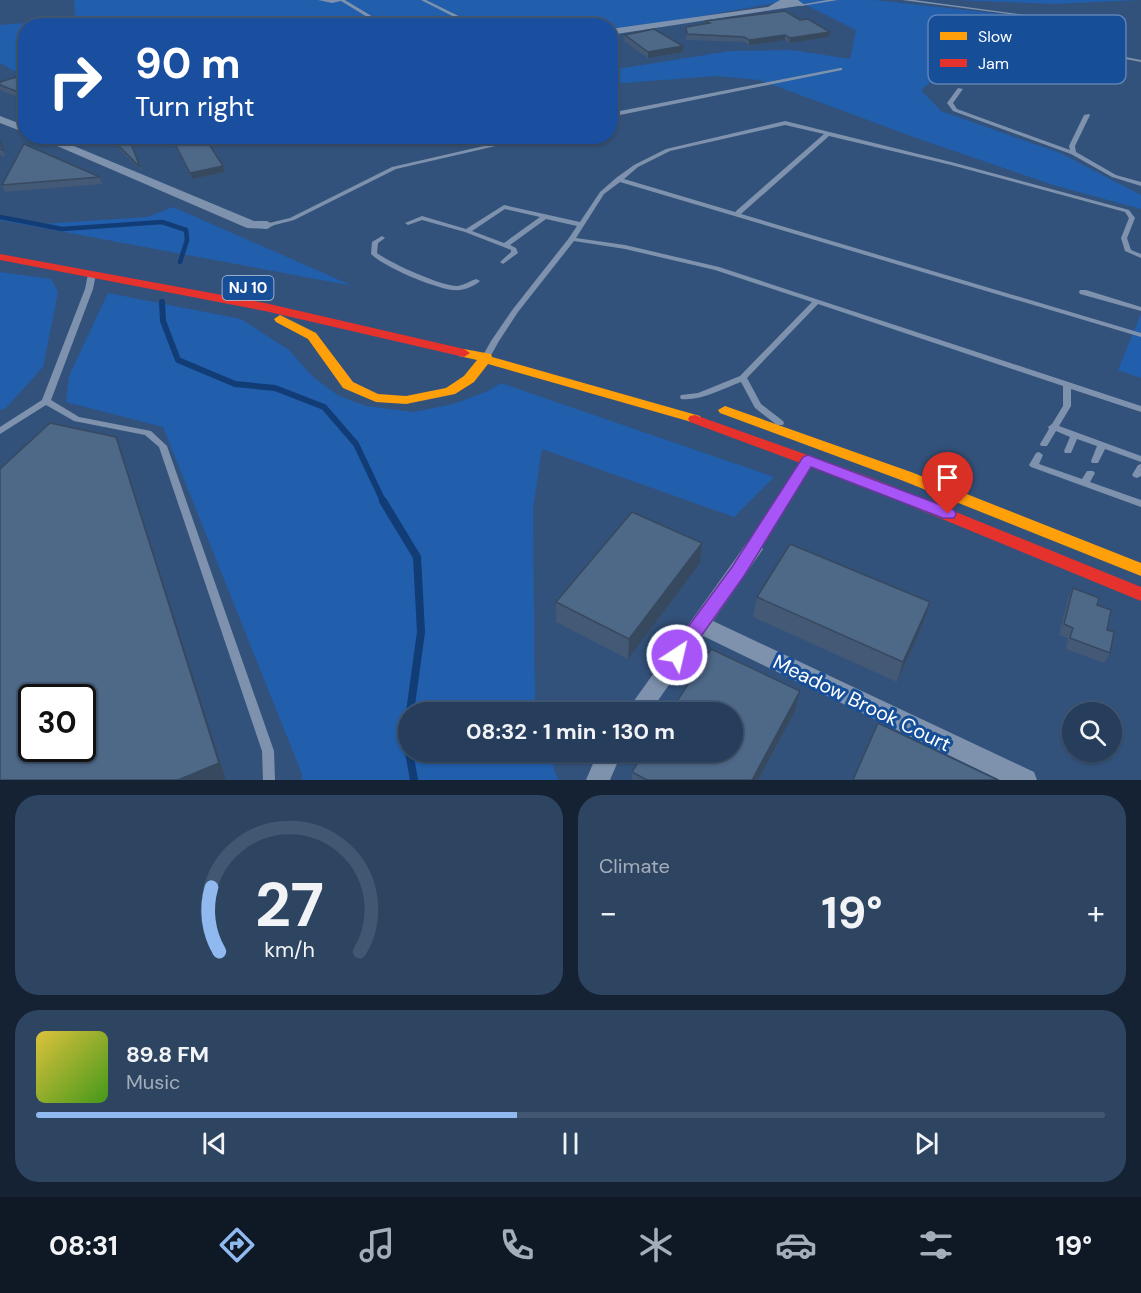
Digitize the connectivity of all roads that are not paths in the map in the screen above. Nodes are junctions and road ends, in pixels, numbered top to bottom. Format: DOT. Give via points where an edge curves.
graph roads {
  1 [pos="320,0"];
  2 [pos="342,0"];
  3 [pos="423,0"];
  4 [pos="836,0"];
  5 [pos="904,0"];
  6 [pos="801,5"];
  7 [pos="1022,15"];
  8 [pos="372,18"];
  9 [pos="460,18"];
  10 [pos="618,31"];
  11 [pos="1126,58"];
  12 [pos="1141,61"];
  13 [pos="840,69"];
  14 [pos="960,89"];
  15 [pos="618,113"];
  16 [pos="1087,116"];
  17 [pos="0,119"];
  18 [pos="18,127"];
  19 [pos="828,133"];
  20 [pos="58,144"];
  21 [pos="501,144"];
  22 [pos="1073,153"];
  23 [pos="618,179"];
  24 [pos="1141,184"];
  25 [pos="738,213"];
  26 [pos="544,217"];
  27 [pos="408,223"];
  28 [pos="267,225"];
  29 [pos="582,225"];
  30 [pos="467,231"];
  31 [pos="382,238"];
  32 [pos="573,239"];
  33 [pos="0,243"];
  34 [pos="506,245"];
  35 [pos="35,249"];
  36 [pos="0,256"];
  37 [pos="1141,256"];
  38 [pos="503,261"];
  39 [pos="92,274"];
  40 [pos="476,280"];
  41 [pos="1083,292"];
  42 [pos="214,296"];
  43 [pos="816,302"];
  44 [pos="1141,309"];
  45 [pos="1141,335"];
  46 [pos="489,340"];
  47 [pos="514,346"];
  48 [pos="486,357"];
  49 [pos="743,378"];
  50 [pos="1067,386"];
  51 [pos="668,391"];
  52 [pos="684,396"];
  53 [pos="46,401"];
  54 [pos="1141,409"];
  55 [pos="1052,428"];
  56 [pos="0,431"];
  57 [pos="796,435"];
  58 [pos="1075,435"];
  59 [pos="1044,444"];
  60 [pos="1102,445"];
  61 [pos="1068,451"];
  62 [pos="1039,456"];
  63 [pos="1141,459"];
  64 [pos="808,460"];
  65 [pos="1095,461"];
  66 [pos="1062,464"];
  67 [pos="1090,473"];
  68 [pos="1057,474"];
  69 [pos="1084,484"];
  70 [pos="1141,504"];
  71 [pos="753,549"];
  72 [pos="1141,570"];
  73 [pos="1141,594"];
  74 [pos="699,624"];
  75 [pos="644,702"];
  76 [pos="606,762"];
  77 [pos="270,780"];
  78 [pos="598,780"];
  79 [pos="1025,780"];
  1 -- 2 [label="lane"];
  2 -- 8 [label="lane"];
  3 -- 9 [label="lane"];
  4 -- 6 [label="lane"];
  5 -- 7 [label="lane"];
  6 -- 10 [label="street"];
  11 -- 12 [label="lane"];
  13 -- 15 [label="lane"];
  14 -- 22 [label="lane" via="950,103 955,110"];
  16 -- 22 [label="lane" via="1072,146"];
  17 -- 18 [label="street"];
  19 -- 23 [label="lane" via="785,123 732,134 668,150"];
  19 -- 25 [label="lane"];
  19 -- 37 [label="lane" via="1127,211 1132,218 1124,238 1128,251"];
  20 -- 28 [label="street" via="252,225"];
  21 -- 28 [label="lane" via="394,168 292,219"];
  22 -- 24 [label="lane" via="1114,176"];
  23 -- 25 [label="lane"];
  23 -- 29 [label="lane" via="602,193"];
  25 -- 45 [label="lane"];
  26 -- 29 [label="lane"];
  26 -- 30 [label="lane" via="504,207"];
  26 -- 34 [label="lane"];
  27 -- 30 [label="lane" via="429,219"];
  29 -- 32 [label="lane"];
  30 -- 34 [label="lane"];
  31 -- 40 [label="lane" via="375,242 374,254 384,262 453,288"];
  32 -- 43 [label="lane" via="717,268"];
  32 -- 46 [label="lane"];
  33 -- 35 [label="main road"];
  34 -- 38 [label="lane" via="515,253"];
  36 -- 39 [label="main road, NJ 10"];
  39 -- 42 [label="main road, NJ 10"];
  39 -- 53 [label="lane"];
  41 -- 44 [label="lane"];
  42 -- 48 [label="main road, NJ 10"];
  42 -- 48 [label="main road" via="297,325 322,345 351,388 371,395 400,399 442,394 464,383"];
  43 -- 49 [label="lane"];
  43 -- 50 [label="lane"];
  46 -- 47 [label="main road"];
  46 -- 48 [label="lane"];
  48 -- 64 [label="main road, NJ 10" via="688,417"];
  49 -- 52 [label="lane" via="699,395"];
  49 -- 57 [label="lane" via="758,406"];
  50 -- 54 [label="lane"];
  50 -- 55 [label="lane" via="1067,406"];
  51 -- 52 [label="main road"];
  52 -- 57 [label="main road"];
  53 -- 56 [label="lane"];
  53 -- 77 [label="lane" via="77,418 148,433 163,446 268,751"];
  55 -- 58 [label="lane"];
  55 -- 59 [label="lane"];
  57 -- 72 [label="main road"];
  58 -- 60 [label="lane"];
  58 -- 61 [label="lane"];
  60 -- 63 [label="lane"];
  60 -- 65 [label="lane"];
  62 -- 68 [label="lane" via="1034,465"];
  64 -- 71 [label="lane"];
  64 -- 73 [label="main road, NJ 10"];
  66 -- 68 [label="lane"];
  67 -- 69 [label="lane"];
  68 -- 69 [label="lane"];
  69 -- 70 [label="lane" via="1129,495"];
  71 -- 74 [label="street"];
  74 -- 75 [label="street"];
  74 -- 79 [label="street, Meadow Brook Court"];
  76 -- 78 [label="street"];
}
